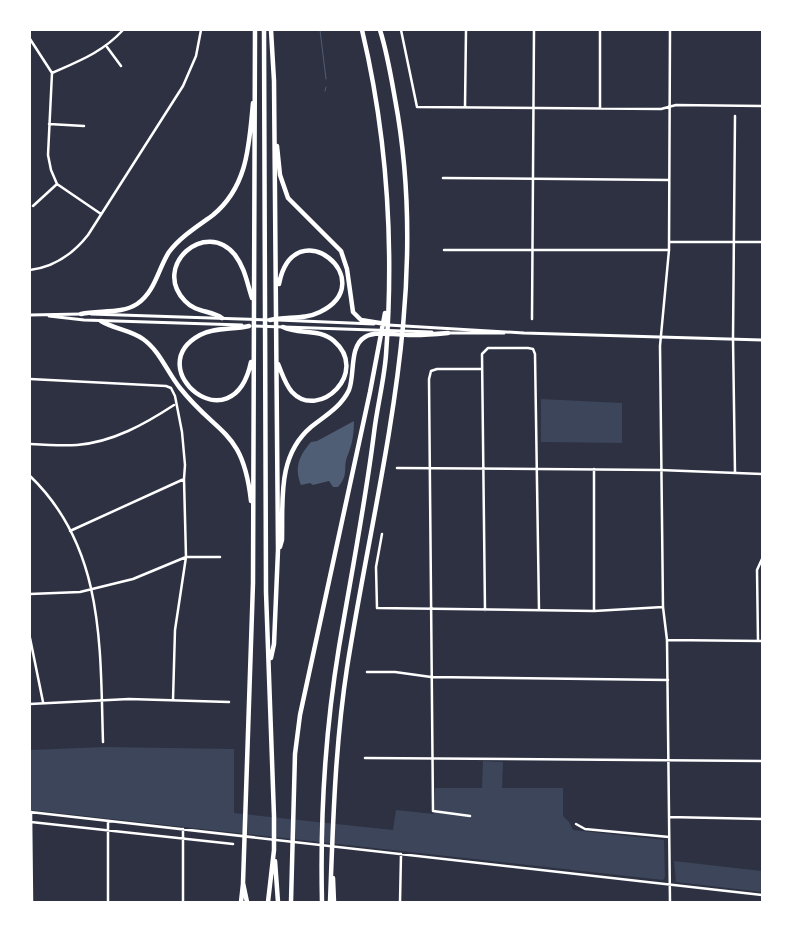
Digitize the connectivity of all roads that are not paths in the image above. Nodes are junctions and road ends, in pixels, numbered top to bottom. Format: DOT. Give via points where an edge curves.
graph roads {
  1 [pos="123,30"];
  2 [pos="201,30"];
  3 [pos="255,30"];
  4 [pos="264,30"];
  5 [pos="271,30"];
  6 [pos="362,30"];
  7 [pos="380,30"];
  8 [pos="401,30"];
  9 [pos="466,30"];
  10 [pos="534,30"];
  11 [pos="600,30"];
  12 [pos="670,30"];
  13 [pos="30,39"];
  14 [pos="106,47"];
  15 [pos="121,66"];
  16 [pos="255,72"];
  17 [pos="52,73"];
  18 [pos="274,80"];
  19 [pos="669,106"];
  20 [pos="762,106"];
  21 [pos="465,107"];
  22 [pos="533,108"];
  23 [pos="600,108"];
  24 [pos="735,116"];
  25 [pos="49,124"];
  26 [pos="84,126"];
  27 [pos="443,178"];
  28 [pos="533,179"];
  29 [pos="668,180"];
  30 [pos="57,184"];
  31 [pos="33,206"];
  32 [pos="102,214"];
  33 [pos="669,242"];
  34 [pos="734,242"];
  35 [pos="762,242"];
  36 [pos="444,250"];
  37 [pos="533,250"];
  38 [pos="669,250"];
  39 [pos="30,270"];
  40 [pos="276,301"];
  41 [pos="254,302"];
  42 [pos="388,305"];
  43 [pos="81,314"];
  44 [pos="30,315"];
  45 [pos="36,315"];
  46 [pos="222,318"];
  47 [pos="283,319"];
  48 [pos="532,319"];
  49 [pos="270,320"];
  50 [pos="101,321"];
  51 [pos="374,323"];
  52 [pos="388,324"];
  53 [pos="249,326"];
  54 [pos="238,327"];
  55 [pos="283,327"];
  56 [pos="373,332"];
  57 [pos="524,332"];
  58 [pos="448,333"];
  59 [pos="661,336"];
  60 [pos="733,338"];
  61 [pos="762,340"];
  62 [pos="254,351"];
  63 [pos="277,360"];
  64 [pos="482,369"];
  65 [pos="30,379"];
  66 [pos="175,405"];
  67 [pos="30,444"];
  68 [pos="397,468"];
  69 [pos="429,468"];
  70 [pos="483,469"];
  71 [pos="538,469"];
  72 [pos="594,469"];
  73 [pos="660,470"];
  74 [pos="735,473"];
  75 [pos="762,474"];
  76 [pos="30,476"];
  77 [pos="184,479"];
  78 [pos="253,530"];
  79 [pos="70,531"];
  80 [pos="382,534"];
  81 [pos="278,550"];
  82 [pos="186,557"];
  83 [pos="220,557"];
  84 [pos="761,559"];
  85 [pos="93,590"];
  86 [pos="30,594"];
  87 [pos="663,608"];
  88 [pos="432,609"];
  89 [pos="485,610"];
  90 [pos="539,610"];
  91 [pos="594,611"];
  92 [pos="30,638"];
  93 [pos="667,640"];
  94 [pos="758,641"];
  95 [pos="762,641"];
  96 [pos="270,664"];
  97 [pos="367,672"];
  98 [pos="431,677"];
  99 [pos="668,680"];
  100 [pos="101,699"];
  101 [pos="173,700"];
  102 [pos="43,702"];
  103 [pos="229,702"];
  104 [pos="30,704"];
  105 [pos="103,742"];
  106 [pos="365,758"];
  107 [pos="433,759"];
  108 [pos="669,760"];
  109 [pos="762,761"];
  110 [pos="31,812"];
  111 [pos="470,816"];
  112 [pos="669,817"];
  113 [pos="762,819"];
  114 [pos="108,821"];
  115 [pos="31,822"];
  116 [pos="576,824"];
  117 [pos="108,830"];
  118 [pos="183,830"];
  119 [pos="669,837"];
  120 [pos="183,838"];
  121 [pos="233,844"];
  122 [pos="274,848"];
  123 [pos="332,853"];
  124 [pos="400,854"];
  125 [pos="243,882"];
  126 [pos="670,885"];
  127 [pos="762,895"];
  128 [pos="32,902"];
  129 [pos="108,902"];
  130 [pos="183,902"];
  131 [pos="241,902"];
  132 [pos="247,902"];
  133 [pos="268,902"];
  134 [pos="278,902"];
  135 [pos="291,902"];
  136 [pos="322,902"];
  137 [pos="330,902"];
  138 [pos="334,902"];
  139 [pos="400,902"];
  140 [pos="670,902"];
  1 -- 14 [label="street"];
  2 -- 32 [label="street" via="196,56 183,86"];
  3 -- 16 [label="highway"];
  4 -- 96 [label="highway" via="266,582"];
  5 -- 18 [label="highway"];
  6 -- 42 [label="highway" via="384,150"];
  7 -- 123 [label="highway" via="404,156 408,228 405,306 402,354 390,431 345,679 338,738"];
  8 -- 21 [label="street" via="417,107"];
  9 -- 21 [label="street"];
  10 -- 22 [label="street"];
  11 -- 23 [label="street"];
  12 -- 19 [label="street"];
  13 -- 17 [label="street"];
  14 -- 15 [label="street"];
  14 -- 17 [label="street"];
  16 -- 41 [label="highway"];
  16 -- 43 [label="highway" via="246,162 232,195 174,247 150,290 138,304 128,309"];
  17 -- 25 [label="street"];
  18 -- 40 [label="highway"];
  18 -- 51 [label="highway" via="279,169 284,190 294,206 341,251 354,312 361,320"];
  19 -- 20 [label="street"];
  19 -- 23 [label="street"];
  19 -- 29 [label="street"];
  21 -- 22 [label="street"];
  22 -- 23 [label="street"];
  22 -- 28 [label="street"];
  24 -- 34 [label="street"];
  25 -- 26 [label="street"];
  25 -- 30 [label="street" via="48,160"];
  27 -- 28 [label="street"];
  28 -- 29 [label="street"];
  28 -- 37 [label="street"];
  29 -- 33 [label="street"];
  30 -- 31 [label="street"];
  30 -- 32 [label="street"];
  32 -- 39 [label="street" via="84,240 70,253 53,264"];
  33 -- 34 [label="street"];
  33 -- 38 [label="street"];
  34 -- 35 [label="street"];
  34 -- 60 [label="street"];
  36 -- 37 [label="street"];
  37 -- 38 [label="street"];
  37 -- 48 [label="street"];
  38 -- 59 [label="street"];
  40 -- 47 [label="highway" via="283,268 298,253 324,253 340,269 341,290 332,304 307,316"];
  40 -- 63 [label="highway"];
  41 -- 46 [label="highway" via="244,270 233,253 214,242 193,246 184,252 176,266 174,279 177,289 182,299 192,307"];
  41 -- 62 [label="highway"];
  42 -- 135 [label="highway" via="304,689 295,754"];
  42 -- 136 [label="highway" via="383,379 370,472 334,683 321,821"];
  43 -- 45 [label="main road"];
  43 -- 46 [label="main road"];
  44 -- 45 [label="main road"];
  45 -- 50 [label="main road"];
  46 -- 49 [label="main road"];
  47 -- 49 [label="highway"];
  47 -- 51 [label="main road"];
  50 -- 54 [label="main road"];
  50 -- 78 [label="highway" via="136,334 149,344 185,394 232,440 242,458 246,475"];
  51 -- 52 [label="highway"];
  52 -- 57 [label="main road"];
  53 -- 54 [label="highway"];
  53 -- 55 [label="main road"];
  54 -- 62 [label="highway" via="209,331 189,343 180,363 186,385 198,396 213,401 227,399 242,387"];
  55 -- 56 [label="main road"];
  55 -- 63 [label="highway" via="331,338 343,352 347,369 343,383 333,394 309,400 291,391"];
  56 -- 58 [label="highway"];
  56 -- 81 [label="highway" via="357,346 352,381 346,396 302,436 288,457 284,474 282,540"];
  57 -- 58 [label="main road"];
  57 -- 59 [label="main road"];
  59 -- 60 [label="main road"];
  59 -- 73 [label="street"];
  60 -- 61 [label="main road"];
  60 -- 74 [label="street"];
  62 -- 78 [label="highway"];
  63 -- 81 [label="highway"];
  64 -- 69 [label="street" via="431,371"];
  64 -- 70 [label="street"];
  64 -- 71 [label="street" via="484,351 488,348 533,349 536,354"];
  65 -- 66 [label="street" via="166,386 174,393"];
  66 -- 67 [label="street" via="135,428 104,440 72,446"];
  66 -- 77 [label="street" via="182,432"];
  68 -- 69 [label="street"];
  69 -- 70 [label="street"];
  69 -- 88 [label="street"];
  70 -- 71 [label="street"];
  70 -- 89 [label="street"];
  71 -- 72 [label="street"];
  71 -- 90 [label="street"];
  72 -- 73 [label="street"];
  72 -- 91 [label="street"];
  73 -- 74 [label="street"];
  73 -- 87 [label="street"];
  74 -- 75 [label="street"];
  76 -- 79 [label="street" via="47,495"];
  77 -- 79 [label="street"];
  77 -- 82 [label="street"];
  78 -- 125 [label="highway"];
  79 -- 85 [label="street"];
  80 -- 88 [label="street" via="376,567 376,608"];
  81 -- 96 [label="highway" via="274,644"];
  82 -- 83 [label="street"];
  82 -- 85 [label="street" via="133,579"];
  82 -- 101 [label="street" via="175,630"];
  84 -- 94 [label="street" via="757,570"];
  85 -- 86 [label="street"];
  85 -- 100 [label="street" via="101,656"];
  87 -- 91 [label="street"];
  87 -- 93 [label="street"];
  88 -- 89 [label="street"];
  88 -- 98 [label="street"];
  89 -- 90 [label="street"];
  90 -- 91 [label="street"];
  92 -- 102 [label="street"];
  93 -- 94 [label="street"];
  93 -- 99 [label="street"];
  94 -- 95 [label="street"];
  96 -- 122 [label="highway"];
  97 -- 98 [label="street"];
  98 -- 99 [label="street"];
  98 -- 107 [label="street"];
  99 -- 108 [label="street"];
  100 -- 101 [label="street"];
  100 -- 102 [label="street"];
  100 -- 105 [label="street"];
  101 -- 103 [label="street"];
  102 -- 104 [label="street"];
  106 -- 107 [label="street"];
  107 -- 108 [label="street"];
  107 -- 111 [label="street" via="433,811"];
  108 -- 109 [label="street"];
  108 -- 112 [label="street"];
  110 -- 114 [label="street"];
  110 -- 115 [label="street"];
  112 -- 113 [label="street"];
  112 -- 119 [label="street"];
  114 -- 117 [label="street"];
  114 -- 118 [label="street"];
  115 -- 117 [label="street"];
  115 -- 128 [label="street"];
  116 -- 119 [label="street" via="585,829"];
  117 -- 120 [label="street"];
  117 -- 129 [label="street"];
  118 -- 120 [label="street"];
  118 -- 124 [label="street"];
  119 -- 126 [label="street"];
  120 -- 121 [label="street"];
  120 -- 130 [label="street"];
  122 -- 133 [label="highway"];
  122 -- 134 [label="highway"];
  123 -- 137 [label="highway"];
  123 -- 138 [label="highway"];
  124 -- 126 [label="street"];
  124 -- 139 [label="street"];
  125 -- 131 [label="highway"];
  125 -- 132 [label="highway"];
  126 -- 127 [label="street"];
  126 -- 140 [label="street"];
}
